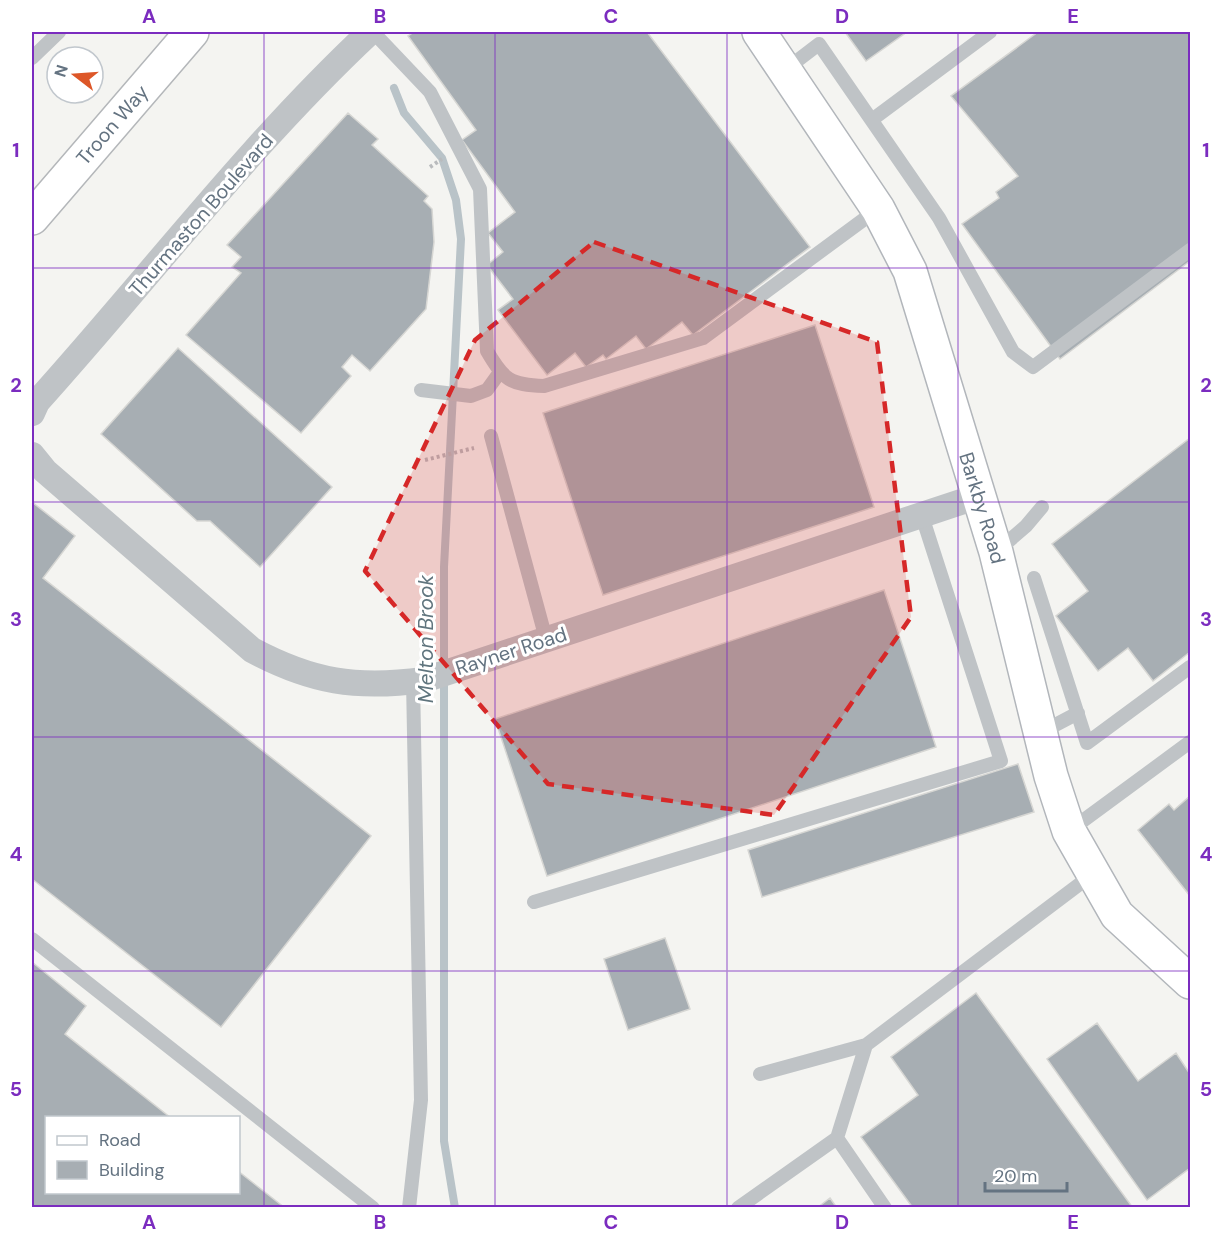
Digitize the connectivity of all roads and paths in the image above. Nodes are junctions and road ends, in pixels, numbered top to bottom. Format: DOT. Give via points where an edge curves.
graph roads {
  1 [pos="192,32"];
  2 [pos="371,32"];
  3 [pos="759,32"];
  4 [pos="990,32"];
  5 [pos="55,33"];
  6 [pos="32,58"];
  7 [pos="785,71"];
  8 [pos="873,119"];
  9 [pos="878,209"];
  10 [pos="32,218"];
  11 [pos="1191,250"];
  12 [pos="500,372"];
  13 [pos="421,390"];
  14 [pos="34,408"];
  15 [pos="491,436"];
  16 [pos="466,450"];
  17 [pos="32,455"];
  18 [pos="425,460"];
  19 [pos="979,496"];
  20 [pos="1042,507"];
  21 [pos="922,516"];
  22 [pos="996,552"];
  23 [pos="1034,578"];
  24 [pos="546,639"];
  25 [pos="1191,667"];
  26 [pos="418,680"];
  27 [pos="1078,713"];
  28 [pos="1040,734"];
  29 [pos="1191,742"];
  30 [pos="1069,831"];
  31 [pos="1093,874"];
  32 [pos="534,902"];
  33 [pos="32,939"];
  34 [pos="1191,982"];
  35 [pos="866,1045"];
  36 [pos="760,1074"];
  37 [pos="837,1138"];
  38 [pos="373,1208"];
  39 [pos="409,1208"];
  40 [pos="738,1208"];
  41 [pos="885,1208"];
  1 -- 10 [label="main road, Troon Way"];
  2 -- 12 [label="lane" via="430,92 480,189 487,351"];
  2 -- 14 [label="street, Thurmaston Boulevard" via="329,70 234,173"];
  3 -- 7 [label="main road, Barkby Road"];
  4 -- 8 [label="lane"];
  5 -- 6 [label="lane"];
  7 -- 8 [label="lane" via="819,44"];
  7 -- 9 [label="main road, Barkby Road"];
  8 -- 11 [label="lane" via="939,218 1013,352 1033,367"];
  9 -- 12 [label="lane" via="703,338 544,386 520,386"];
  9 -- 19 [label="main road, Barkby Road" via="910,271"];
  12 -- 13 [label="lane" via="487,390 471,396"];
  15 -- 24 [label="lane"];
  16 -- 18 [label="path"];
  17 -- 26 [label="street, Rayner Road" via="45,471 252,650 282,666 347,684"];
  19 -- 21 [label="street, Rayner Road"];
  19 -- 22 [label="main road, Barkby Road"];
  20 -- 22 [label="lane"];
  21 -- 24 [label="street, Rayner Road"];
  21 -- 32 [label="lane" via="1001,761"];
  22 -- 28 [label="main road, Barkby Road"];
  23 -- 27 [label="lane"];
  24 -- 26 [label="street, Rayner Road"];
  25 -- 27 [label="lane" via="1088,743"];
  26 -- 39 [label="lane" via="420,1100"];
  27 -- 28 [label="lane"];
  28 -- 30 [label="main road, Barkby Road"];
  29 -- 30 [label="lane"];
  30 -- 31 [label="main road, Barkby Road"];
  31 -- 34 [label="main road, Barkby Road" via="1117,915"];
  31 -- 35 [label="lane"];
  33 -- 38 [label="lane"];
  35 -- 36 [label="lane"];
  35 -- 37 [label="lane"];
  37 -- 40 [label="lane"];
  37 -- 41 [label="lane"];
}
